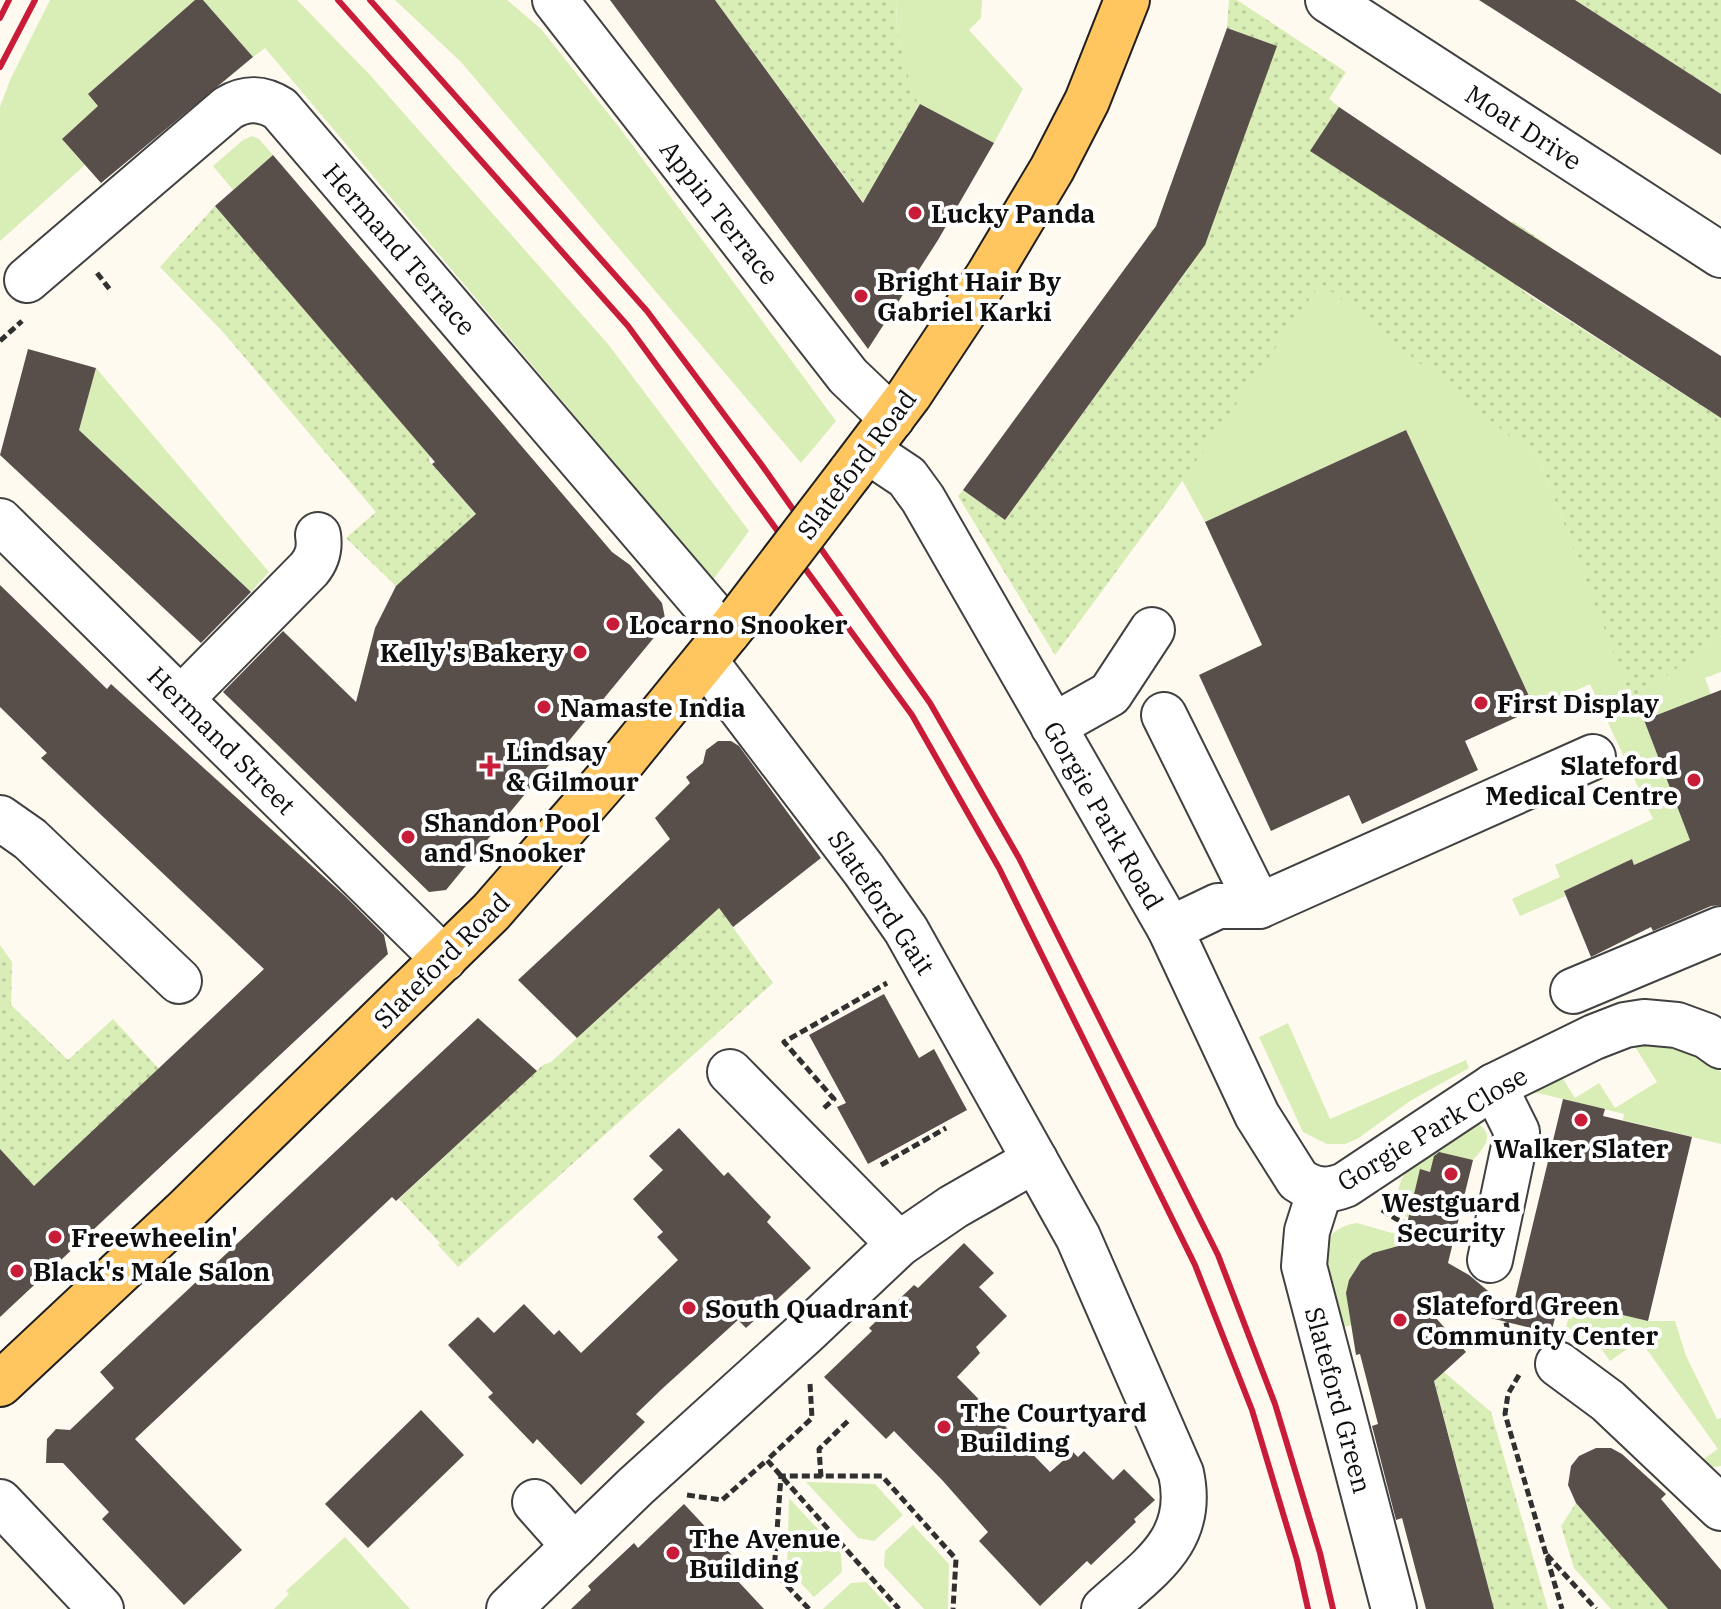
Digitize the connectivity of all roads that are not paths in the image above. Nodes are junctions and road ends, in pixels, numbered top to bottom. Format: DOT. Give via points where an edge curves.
graph roads {
  1 [pos="555,0"];
  2 [pos="1127,0"];
  3 [pos="1328,0"];
  4 [pos="1721,255"];
  5 [pos="27,280"];
  6 [pos="870,447"];
  7 [pos="0,521"];
  8 [pos="318,535"];
  9 [pos="1152,630"];
  10 [pos="725,636"];
  11 [pos="181,699"];
  12 [pos="1164,715"];
  13 [pos="1053,726"];
  14 [pos="1593,757"];
  15 [pos="0,818"];
  16 [pos="1259,906"];
  17 [pos="1170,929"];
  18 [pos="1721,929"];
  19 [pos="444,959"];
  20 [pos="179,981"];
  21 [pos="1573,991"];
  22 [pos="1721,1046"];
  23 [pos="730,1072"];
  24 [pos="1494,1086"];
  25 [pos="1035,1160"];
  26 [pos="1320,1190"];
  27 [pos="899,1244"];
  28 [pos="1490,1260"];
  29 [pos="1539,1368"];
  30 [pos="0,1384"];
  31 [pos="0,1502"];
  32 [pos="535,1502"];
  33 [pos="1721,1508"];
  34 [pos="574,1546"];
  35 [pos="101,1609"];
  36 [pos="509,1609"];
  37 [pos="1104,1609"];
  38 [pos="1394,1609"];
  1 -- 6 [label="street, Appin Terrace" via="848,376"];
  2 -- 6 [label="main road, Slateford Road" via="1087,101 1052,169 988,276"];
  3 -- 4 [label="street, Moat Drive"];
  5 -- 10 [label="street, Hermand Terrace" via="228,108 254,100 273,104"];
  6 -- 10 [label="main road, Slateford Road, bridge"];
  6 -- 13 [label="street, Gorgie Park Road" via="915,486"];
  7 -- 11 [label="street, Hermand Street"];
  8 -- 11 [label="street" via="315,562"];
  9 -- 13 [label="street" via="1110,694"];
  10 -- 19 [label="main road, Slateford Road" via="537,863"];
  10 -- 25 [label="street, Slateford Gait" via="855,858 906,930"];
  11 -- 19 [label="street, Hermand Street"];
  12 -- 16 [label="street"];
  13 -- 17 [label="street, Gorgie Park Road"];
  14 -- 16 [label="street"];
  15 -- 20 [label="street" via="30,839"];
  16 -- 17 [label="street" via="1218,906"];
  17 -- 26 [label="street, Gorgie Park Road" via="1273,1144 1298,1180"];
  18 -- 21 [label="street"];
  19 -- 30 [label="main road, Slateford Road"];
  22 -- 24 [label="street, Gorgie Park Close" via="1677,1025 1625,1025"];
  23 -- 27 [label="street"];
  24 -- 26 [label="street, Gorgie Park Close" via="1358,1178"];
  24 -- 28 [label="street" via="1517,1132"];
  25 -- 27 [label="street"];
  25 -- 37 [label="street, Slateford Gait" via="1078,1237 1181,1473 1185,1493 1182,1521 1166,1550"];
  26 -- 38 [label="street, Slateford Green" via="1307,1231 1304,1266"];
  27 -- 34 [label="street"];
  29 -- 33 [label="street" via="1608,1401"];
  31 -- 35 [label="street"];
  32 -- 34 [label="street"];
  34 -- 36 [label="street"];
}
